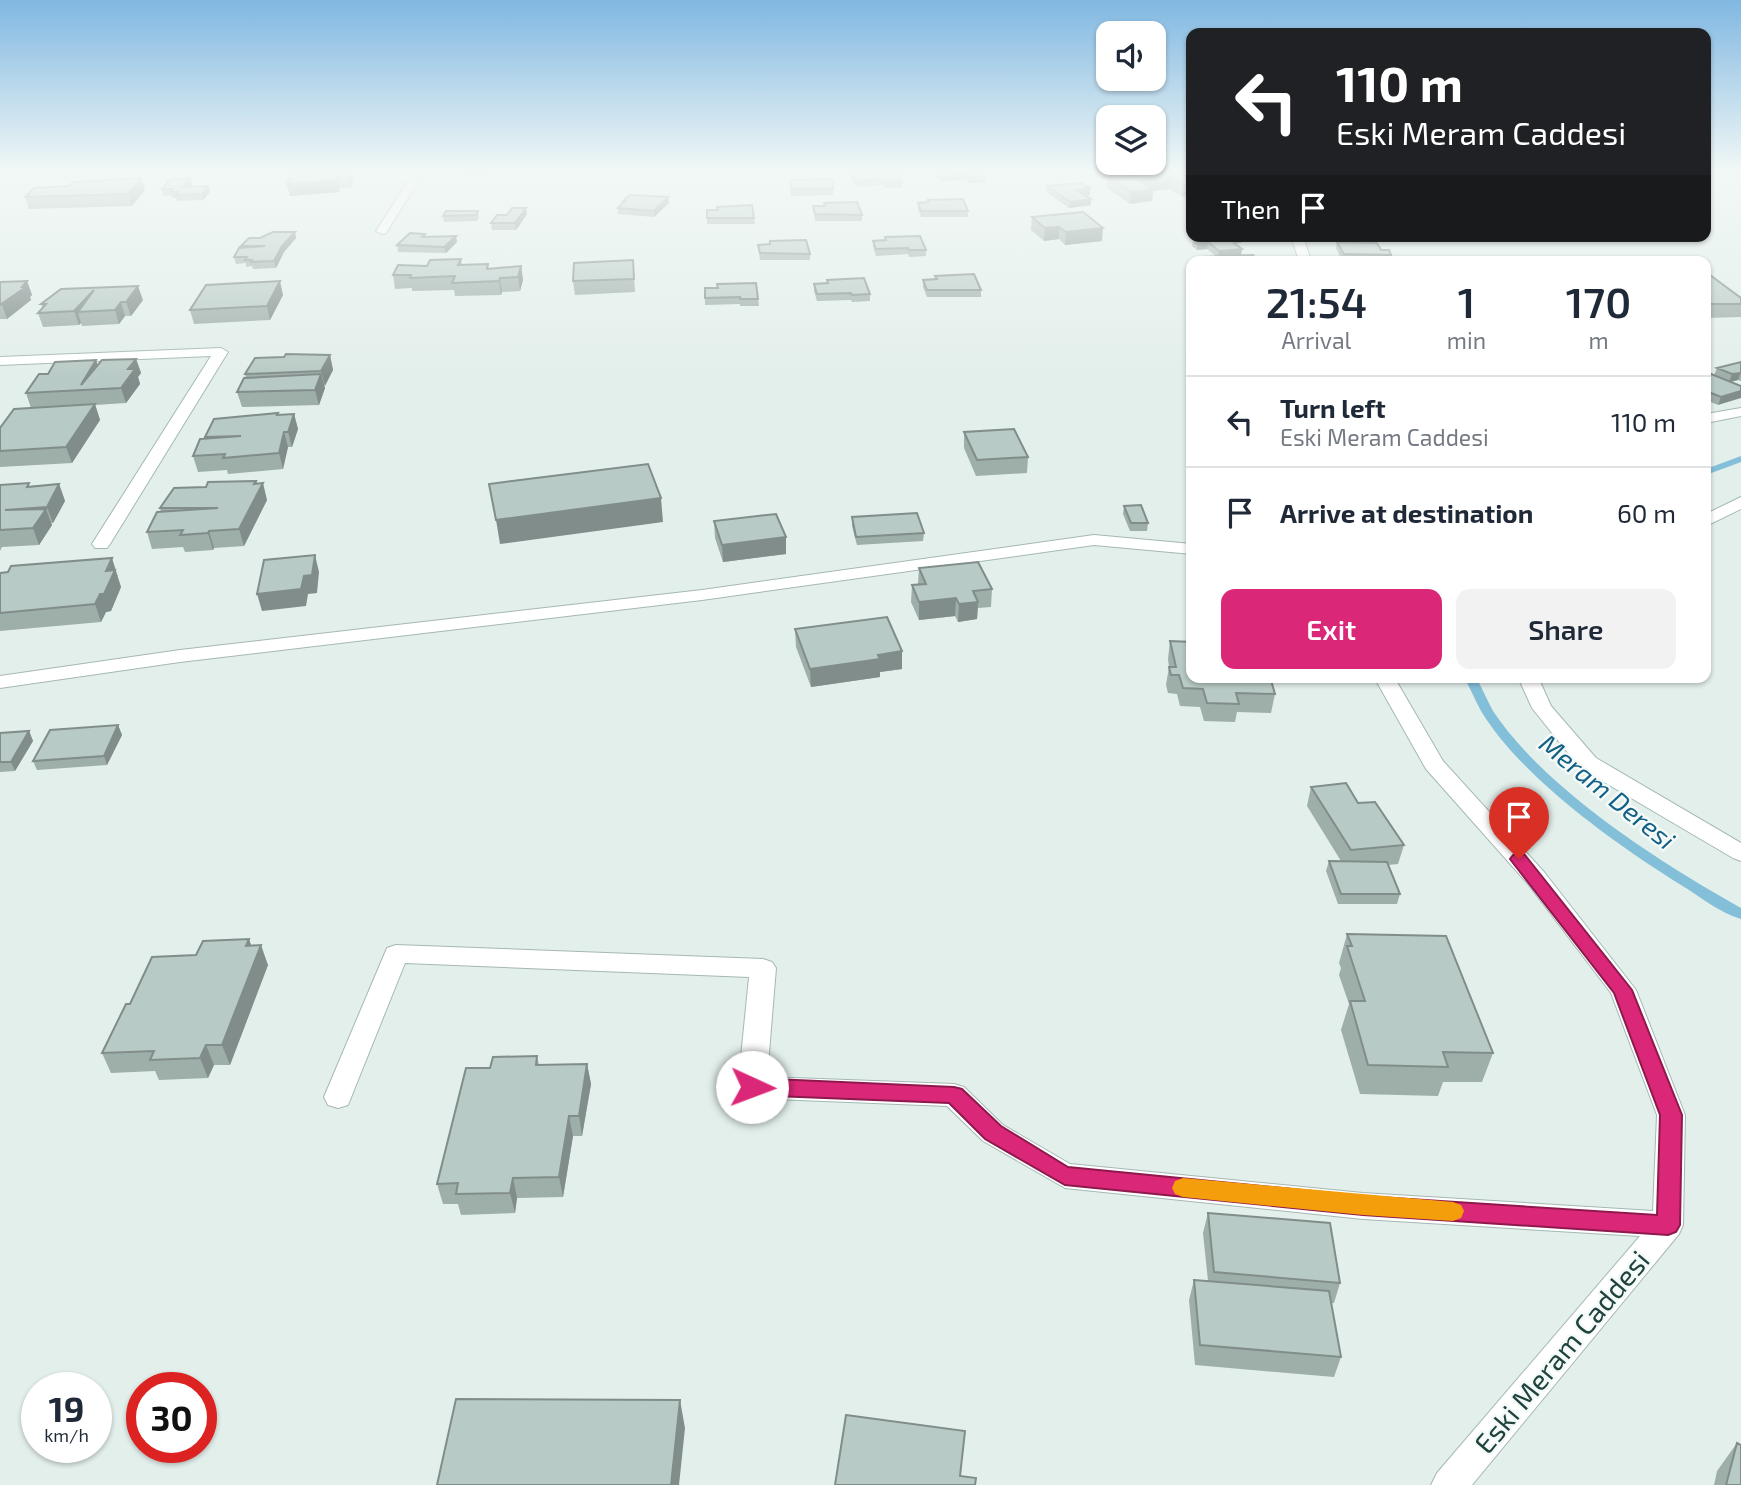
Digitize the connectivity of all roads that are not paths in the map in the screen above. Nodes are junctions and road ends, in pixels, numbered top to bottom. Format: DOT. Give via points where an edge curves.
graph roads {
  1 [pos="0,360"];
  2 [pos="1741,412"];
  3 [pos="1711,418"];
  4 [pos="1741,502"];
  5 [pos="1711,518"];
  6 [pos="101,544"];
  7 [pos="1186,548"];
  8 [pos="0,682"];
  9 [pos="1387,683"];
  10 [pos="1531,683"];
  11 [pos="1741,853"];
  12 [pos="338,1097"];
  13 [pos="1668,1225"];
  14 [pos="1449,1485"];
  1 -- 6 [label="street" via="221,352"];
  2 -- 3 [label="street"];
  4 -- 5 [label="street"];
  7 -- 8 [label="street" via="1094,540 702,595 180,656"];
  9 -- 13 [label="street" via="1434,764 1536,878 1623,990 1671,1115"];
  10 -- 11 [label="street" via="1542,708 1588,762"];
  12 -- 13 [label="street" via="396,954 763,968 752,1087 954,1095 993,1133 1065,1176 1363,1206"];
  13 -- 14 [label="street, Eski Meram Caddesi"];
}
